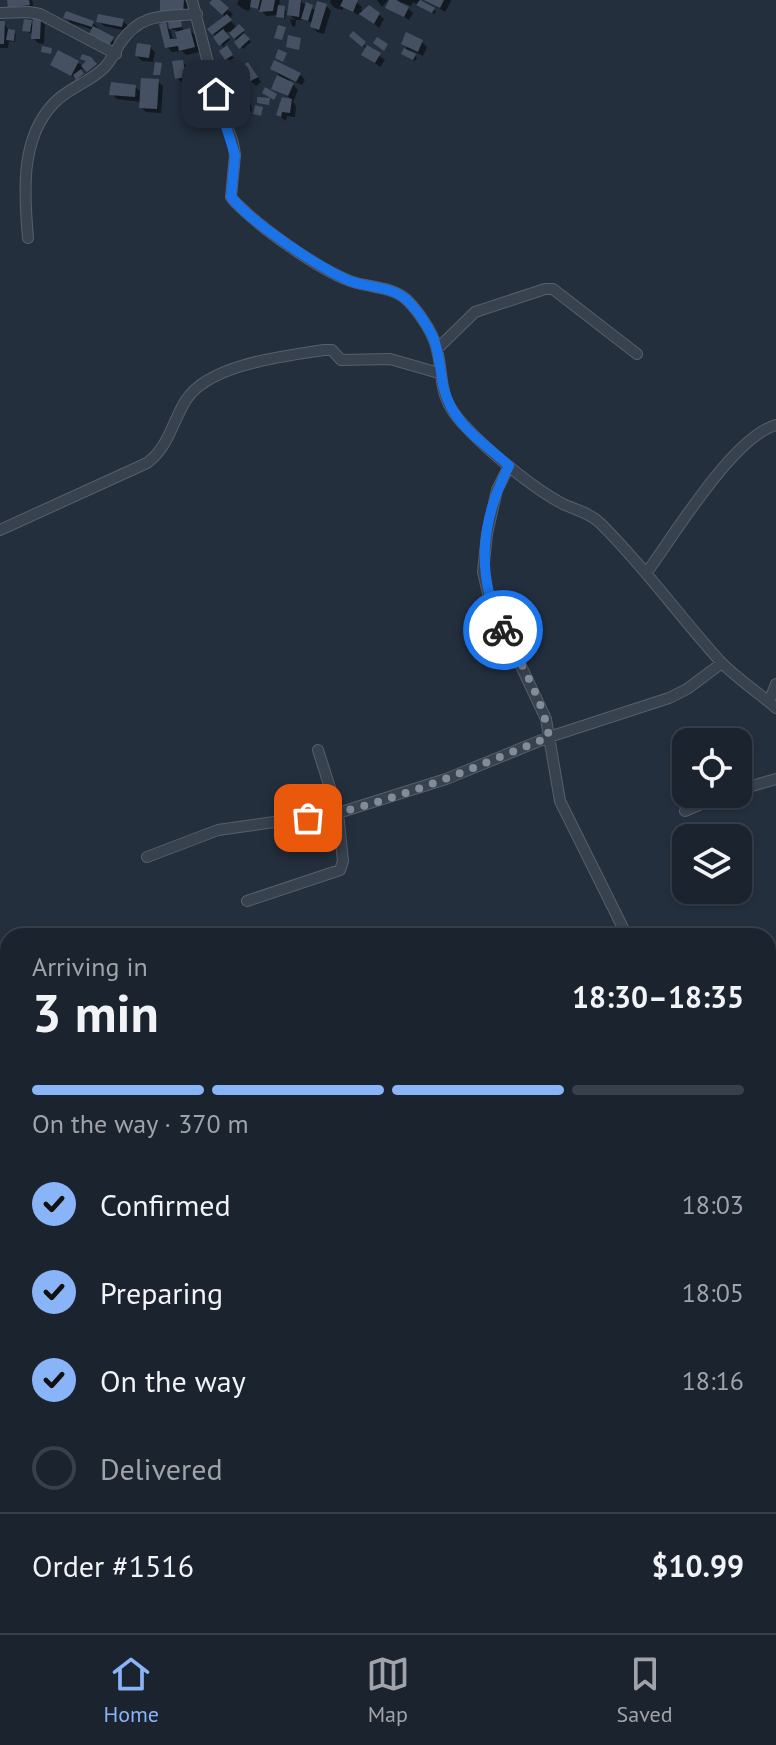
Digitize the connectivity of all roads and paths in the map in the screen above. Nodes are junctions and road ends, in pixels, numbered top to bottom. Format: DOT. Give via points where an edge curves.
graph roads {
  1 [pos="192,0"];
  2 [pos="0,13"];
  3 [pos="197,14"];
  4 [pos="116,54"];
  5 [pos="28,238"];
  6 [pos="437,349"];
  7 [pos="637,354"];
  8 [pos="439,373"];
  9 [pos="776,425"];
  10 [pos="509,466"];
  11 [pos="0,530"];
  12 [pos="647,572"];
  13 [pos="722,663"];
  14 [pos="776,684"];
  15 [pos="772,705"];
  16 [pos="549,737"];
  17 [pos="318,750"];
  18 [pos="776,779"];
  19 [pos="752,786"];
  20 [pos="692,808"];
  21 [pos="685,811"];
  22 [pos="338,813"];
  23 [pos="147,857"];
  24 [pos="247,901"];
  25 [pos="623,928"];
  1 -- 3 [label="street"];
  2 -- 4 [label="street" via="40,14"];
  3 -- 4 [label="street" via="143,19"];
  3 -- 6 [label="street" via="235,155 231,197 265,227 350,281 404,297"];
  4 -- 5 [label="street" via="98,73 54,102 39,123 27,161"];
  6 -- 7 [label="street" via="475,312 553,289"];
  6 -- 8 [label="street"];
  8 -- 10 [label="street" via="451,409"];
  8 -- 11 [label="street" via="390,359 341,360 332,350 240,367 190,394 166,445 147,463"];
  9 -- 12 [label="street" via="728,461"];
  10 -- 12 [label="street" via="598,521"];
  10 -- 16 [label="street" via="490,514 483,572"];
  12 -- 13 [label="street"];
  13 -- 15 [label="street"];
  13 -- 16 [label="street" via="669,698"];
  14 -- 15 [label="street"];
  16 -- 22 [label="street" via="446,779"];
  16 -- 25 [label="street" via="560,801"];
  17 -- 22 [label="street"];
  18 -- 19 [label="street"];
  20 -- 21 [label="street"];
  22 -- 23 [label="street" via="218,830"];
  22 -- 24 [label="street" via="340,870"];
}
